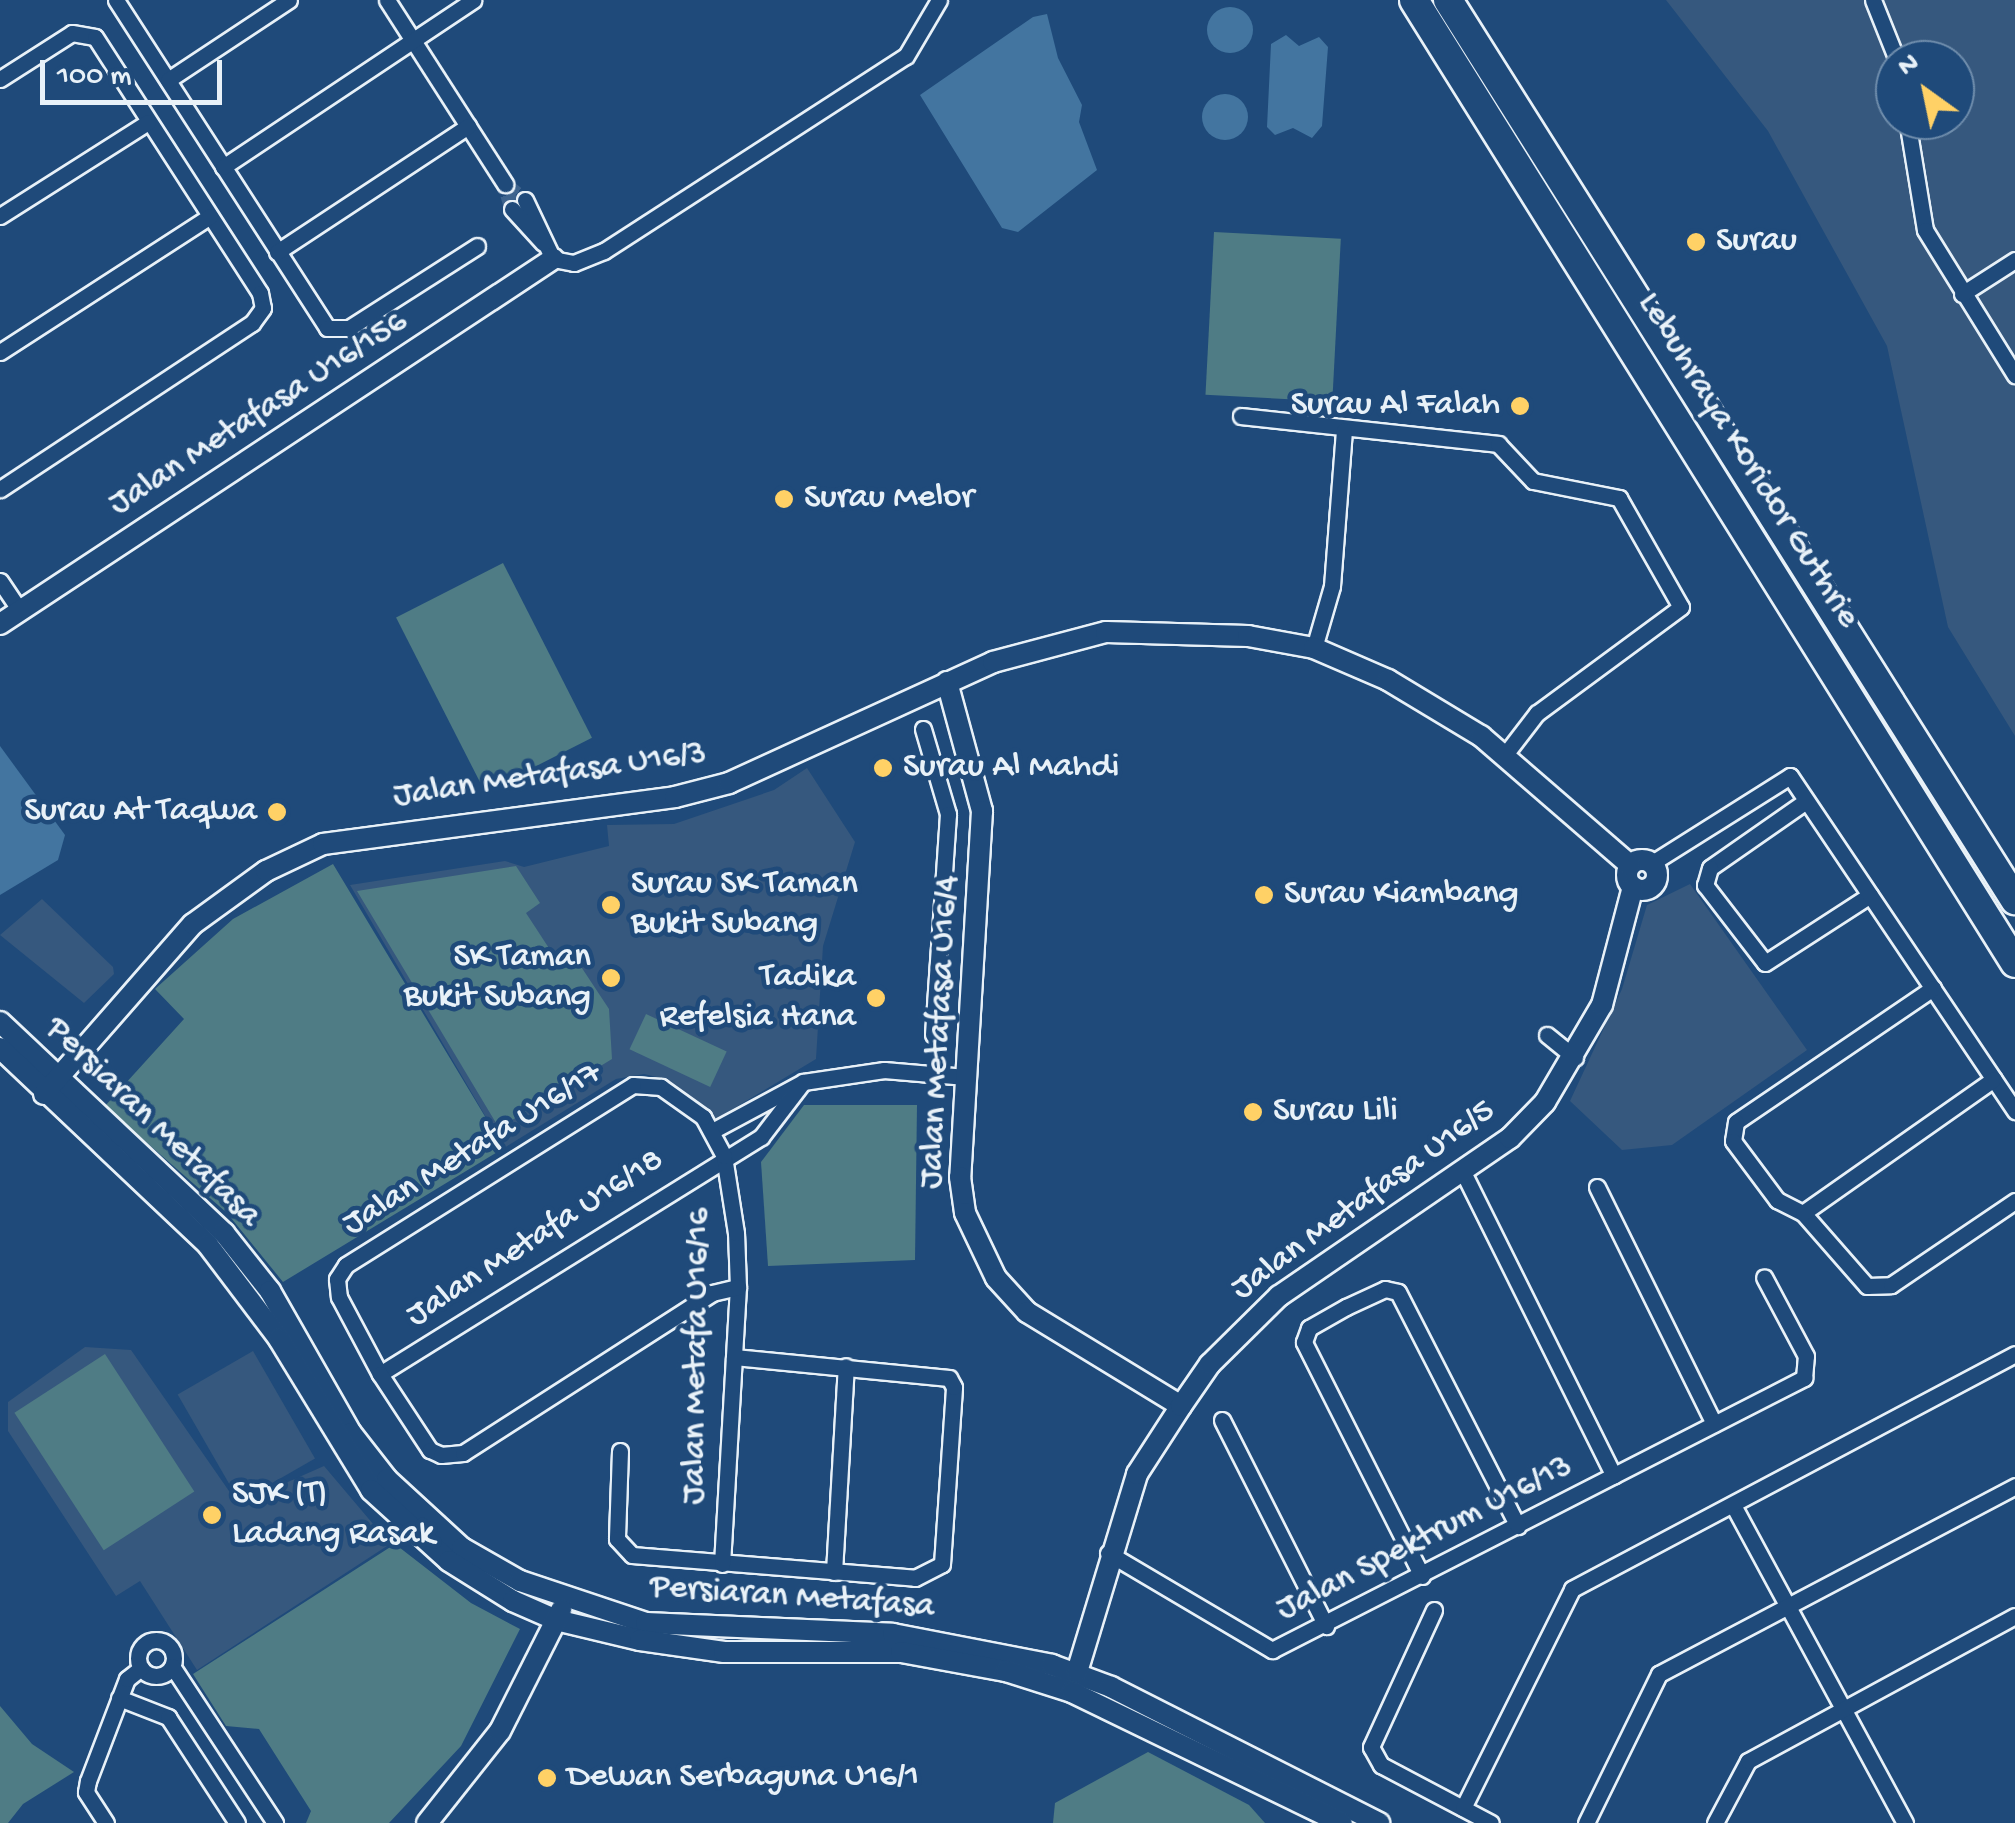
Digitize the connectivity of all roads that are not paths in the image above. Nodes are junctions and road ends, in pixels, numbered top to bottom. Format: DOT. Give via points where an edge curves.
graph roads {
  1 [pos="116,0"];
  2 [pos="289,0"];
  3 [pos="387,0"];
  4 [pos="473,0"];
  5 [pos="939,0"];
  6 [pos="1414,0"];
  7 [pos="1448,0"];
  8 [pos="1873,0"];
  9 [pos="414,40"];
  10 [pos="1889,40"];
  11 [pos="0,79"];
  12 [pos="168,80"];
  13 [pos="148,122"];
  14 [pos="468,126"];
  15 [pos="1910,140"];
  16 [pos="223,167"];
  17 [pos="505,184"];
  18 [pos="518,204"];
  19 [pos="0,216"];
  20 [pos="210,216"];
  21 [pos="477,246"];
  22 [pos="277,252"];
  23 [pos="548,252"];
  24 [pos="2015,260"];
  25 [pos="1962,294"];
  26 [pos="0,352"];
  27 [pos="2015,375"];
  28 [pos="1241,416"];
  29 [pos="1344,430"];
  30 [pos="0,489"];
  31 [pos="0,580"];
  32 [pos="20,611"];
  33 [pos="0,624"];
  34 [pos="1314,648"];
  35 [pos="987,664"];
  36 [pos="948,682"];
  37 [pos="901,704"];
  38 [pos="958,716"];
  39 [pos="923,729"];
  40 [pos="1504,756"];
  41 [pos="976,775"];
  42 [pos="942,784"];
  43 [pos="1806,801"];
  44 [pos="1652,863"];
  45 [pos="1630,865"];
  46 [pos="1632,887"];
  47 [pos="1870,895"];
  48 [pos="2015,900"];
  49 [pos="944,924"];
  50 [pos="978,927"];
  51 [pos="2015,963"];
  52 [pos="938,985"];
  53 [pos="1933,988"];
  54 [pos="973,989"];
  55 [pos="0,1022"];
  56 [pos="970,1026"];
  57 [pos="1548,1035"];
  58 [pos="0,1048"];
  59 [pos="1575,1058"];
  60 [pos="61,1076"];
  61 [pos="966,1076"];
  62 [pos="1994,1079"];
  63 [pos="803,1082"];
  64 [pos="633,1085"];
  65 [pos="44,1094"];
  66 [pos="2015,1111"];
  67 [pos="744,1112"];
  68 [pos="714,1130"];
  69 [pos="761,1137"];
  70 [pos="724,1156"];
  71 [pos="1463,1172"];
  72 [pos="1596,1186"];
  73 [pos="2015,1200"];
  74 [pos="1802,1213"];
  75 [pos="1764,1276"];
  76 [pos="738,1287"];
  77 [pos="2015,1354"];
  78 [pos="734,1357"];
  79 [pos="846,1366"];
  80 [pos="380,1374"];
  81 [pos="1181,1406"];
  82 [pos="1222,1420"];
  83 [pos="1714,1424"];
  84 [pos="620,1451"];
  85 [pos="1614,1476"];
  86 [pos="2015,1486"];
  87 [pos="1733,1505"];
  88 [pos="1518,1526"];
  89 [pos="1108,1553"];
  90 [pos="722,1564"];
  91 [pos="834,1572"];
  92 [pos="1422,1576"];
  93 [pos="566,1600"];
  94 [pos="1786,1604"];
  95 [pos="1434,1610"];
  96 [pos="2015,1617"];
  97 [pos="556,1620"];
  98 [pos="1326,1626"];
  99 [pos="1086,1644"];
  100 [pos="1052,1665"];
  101 [pos="172,1666"];
  102 [pos="140,1668"];
  103 [pos="1077,1672"];
  104 [pos="1110,1687"];
  105 [pos="120,1698"];
  106 [pos="1094,1702"];
  107 [pos="1842,1706"];
  108 [pos="1464,1808"];
  109 [pos="440,1819"];
  110 [pos="106,1823"];
  111 [pos="237,1823"];
  112 [pos="275,1823"];
  113 [pos="1342,1823"];
  114 [pos="1379,1823"];
  115 [pos="1491,1823"];
  116 [pos="1586,1823"];
  117 [pos="1715,1823"];
  118 [pos="1905,1823"];
  1 -- 12 [label="street"];
  2 -- 12 [label="street"];
  3 -- 9 [label="street"];
  4 -- 9 [label="street"];
  5 -- 23 [label="street" via="916,48 890,68 604,251 574,263"];
  6 -- 51 [label="highway, Lebuhraya Koridor Guthrie"];
  7 -- 48 [label="highway, Lebuhraya Koridor Guthrie"];
  8 -- 10 [label="street"];
  9 -- 14 [label="street"];
  9 -- 16 [label="street"];
  11 -- 13 [label="street" via="72,33 86,33"];
  12 -- 16 [label="street"];
  13 -- 19 [label="street"];
  13 -- 20 [label="street"];
  14 -- 17 [label="street"];
  14 -- 22 [label="street"];
  15 -- 25 [label="street" via="1925,230"];
  16 -- 22 [label="street"];
  18 -- 23 [label="street"];
  20 -- 26 [label="street"];
  20 -- 30 [label="street" via="263,308 252,323"];
  21 -- 22 [label="street" via="349,328 334,330"];
  23 -- 32 [label="street, Jalan Metafasa U16/156"];
  24 -- 25 [label="street"];
  25 -- 27 [label="street"];
  28 -- 29 [label="street"];
  29 -- 34 [label="street" via="1332,586"];
  29 -- 40 [label="street" via="1498,444 1533,482 1614,495 1682,599 1677,614 1536,713"];
  31 -- 32 [label="street"];
  32 -- 33 [label="street, Jalan Metafasa U16/156"];
  34 -- 35 [label="street, Jalan Metafasa U16/3" via="1188,630 1106,632"];
  34 -- 40 [label="street, Jalan Metafasa U16/3" via="1388,680"];
  35 -- 36 [label="street, Jalan Metafasa U16/3"];
  35 -- 38 [label="street" via="962,696"];
  36 -- 37 [label="street, Jalan Metafasa U16/3"];
  36 -- 38 [label="street, Jalan Metafasa U16/4"];
  37 -- 38 [label="street"];
  37 -- 60 [label="street, Jalan Metafasa U16/3" via="729,783 675,797 323,844 266,871 193,924"];
  38 -- 41 [label="street, Jalan Metafasa U16/4"];
  39 -- 42 [label="street, Jalan Metafasa U16/4"];
  40 -- 45 [label="street, Jalan Metafasa U16/3"];
  41 -- 42 [label="street"];
  41 -- 50 [label="street, Jalan Metafasa U16/4"];
  42 -- 49 [label="street, Jalan Metafasa U16/4" via="948,814"];
  43 -- 44 [label="street" via="1790,776"];
  43 -- 47 [label="street"];
  43 -- 47 [label="street" via="1710,868 1705,885 1760,960 1771,962"];
  44 -- 45 [label="street"];
  44 -- 46 [label="street" via="1654,884"];
  45 -- 46 [label="street"];
  46 -- 59 [label="street, Jalan Metafasa U16/5" via="1602,1005"];
  47 -- 53 [label="street"];
  49 -- 50 [label="street"];
  49 -- 52 [label="street, Jalan Metafasa U16/4"];
  50 -- 54 [label="street, Jalan Metafasa U16/4"];
  52 -- 54 [label="street"];
  52 -- 56 [label="street, Jalan Metafasa U16/4" via="934,1028"];
  53 -- 62 [label="street"];
  53 -- 74 [label="street" via="1736,1122 1733,1141 1778,1200"];
  54 -- 56 [label="street, Jalan Metafasa U16/4"];
  55 -- 60 [label="street, Persiaran Metafasa"];
  56 -- 61 [label="street, Jalan Metafasa U16/4"];
  57 -- 59 [label="street"];
  58 -- 65 [label="street, Persiaran Metafasa"];
  59 -- 71 [label="street, Jalan Metafasa U16/5" via="1510,1138"];
  60 -- 65 [label="street, Jalan Metafasa U16/3"];
  60 -- 93 [label="street, Persiaran Metafasa" via="224,1234 293,1326 350,1432 407,1500 462,1548"];
  61 -- 63 [label="street" via="884,1070"];
  61 -- 81 [label="street, Jalan Metafasa U16/4" via="960,1177 965,1213 996,1278 1027,1312"];
  62 -- 66 [label="street"];
  62 -- 74 [label="street"];
  63 -- 67 [label="street"];
  63 -- 69 [label="street"];
  64 -- 68 [label="street, Jalan Metafa U16/16" via="661,1087"];
  64 -- 80 [label="street, Jalan Metafa U16/17" via="346,1265 338,1296"];
  65 -- 97 [label="street, Persiaran Metafasa" via="208,1245 279,1339 371,1490 450,1561"];
  67 -- 68 [label="street"];
  67 -- 69 [label="street"];
  68 -- 70 [label="street, Jalan Metafa U16/16"];
  69 -- 70 [label="street, Jalan Metafa U16/18"];
  70 -- 76 [label="street, Jalan Metafa U16/16"];
  70 -- 80 [label="street, Jalan Metafa U16/18"];
  71 -- 81 [label="street, Jalan Metafasa U16/5" via="1279,1296 1210,1364"];
  71 -- 85 [label="street, Jalan Spektrum U16/13"];
  72 -- 83 [label="street"];
  73 -- 74 [label="street" via="1879,1288 1856,1278"];
  75 -- 83 [label="street, Jalan Spektrum U16/13" via="1806,1356 1804,1378"];
  76 -- 78 [label="street, Jalan Metafa U16/16"];
  76 -- 80 [label="street, Jalan Metafa U16/17" via="712,1293 463,1453 430,1450"];
  77 -- 87 [label="street"];
  78 -- 79 [label="street"];
  78 -- 90 [label="street, Jalan Metafa U16/16"];
  79 -- 91 [label="street"];
  79 -- 91 [label="street" via="941,1374 954,1387 942,1564 915,1578"];
  81 -- 89 [label="street, Jalan Metafasa U16/5" via="1138,1474"];
  82 -- 98 [label="street"];
  83 -- 85 [label="street, Jalan Spektrum U16/13"];
  84 -- 90 [label="street" via="617,1539 632,1555"];
  85 -- 88 [label="street, Jalan Spektrum U16/13"];
  86 -- 94 [label="street"];
  87 -- 94 [label="street"];
  87 -- 108 [label="street" via="1572,1589"];
  88 -- 92 [label="street, Jalan Spektrum U16/13"];
  88 -- 92 [label="street" via="1398,1292 1385,1289 1346,1308 1309,1328 1304,1342"];
  89 -- 98 [label="street, Jalan Spektrum U16/13" via="1263,1649"];
  89 -- 99 [label="street, Jalan Metafasa U16/5"];
  90 -- 91 [label="street"];
  92 -- 98 [label="street, Jalan Spektrum U16/13"];
  93 -- 97 [label="street"];
  93 -- 100 [label="street, Persiaran Metafasa" via="646,1624 893,1634"];
  94 -- 107 [label="street"];
  94 -- 116 [label="street" via="1659,1674"];
  95 -- 108 [label="street" via="1372,1740 1381,1764"];
  96 -- 107 [label="street"];
  97 -- 106 [label="street, Persiaran Metafasa" via="724,1652 901,1652 1006,1671"];
  97 -- 109 [label="street" via="500,1731"];
  99 -- 100 [label="street"];
  99 -- 103 [label="street, Jalan Metafasa U16/5"];
  99 -- 104 [label="street"];
  100 -- 103 [label="street, Persiaran Metafasa"];
  101 -- 102 [label="street" via="154,1676"];
  101 -- 102 [label="street" via="170,1645 155,1640 138,1652"];
  101 -- 112 [label="street"];
  102 -- 105 [label="street"];
  103 -- 104 [label="street, Persiaran Metafasa"];
  103 -- 106 [label="street"];
  104 -- 114 [label="street, Persiaran Metafasa"];
  105 -- 110 [label="street" via="86,1792"];
  105 -- 111 [label="street" via="168,1718"];
  106 -- 113 [label="street, Persiaran Metafasa"];
  107 -- 117 [label="street" via="1748,1760"];
  107 -- 118 [label="street"];
  108 -- 115 [label="street"];
}
